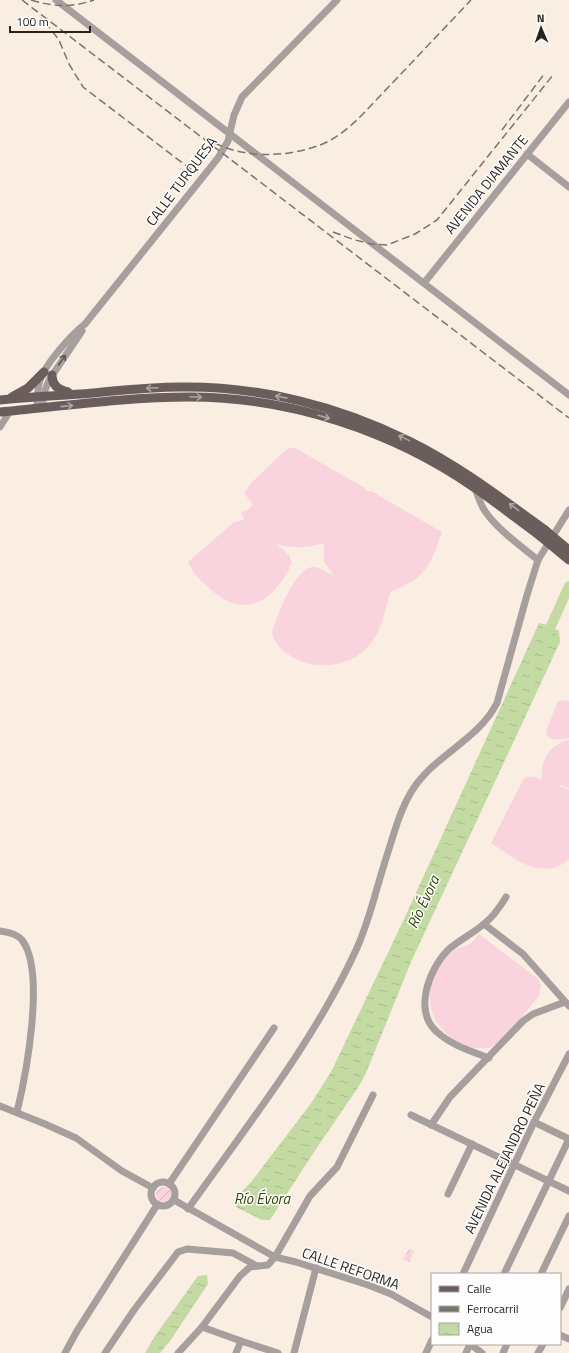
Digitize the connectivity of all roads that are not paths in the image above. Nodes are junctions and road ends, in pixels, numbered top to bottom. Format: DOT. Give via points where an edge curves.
graph roads {
  1 [pos="56,0"];
  2 [pos="337,0"];
  3 [pos="569,102"];
  4 [pos="562,109"];
  5 [pos="569,115"];
  6 [pos="230,134"];
  7 [pos="527,154"];
  8 [pos="569,187"];
  9 [pos="424,283"];
  10 [pos="48,373"];
  11 [pos="79,394"];
  12 [pos="569,395"];
  13 [pos="40,397"];
  14 [pos="4,399"];
  15 [pos="40,408"];
  16 [pos="10,411"];
  17 [pos="0,412"];
  18 [pos="0,427"];
  19 [pos="474,487"];
  20 [pos="569,510"];
  21 [pos="543,533"];
  22 [pos="569,550"];
  23 [pos="538,560"];
  24 [pos="569,560"];
  25 [pos="506,897"];
  26 [pos="484,924"];
  27 [pos="0,931"];
  28 [pos="567,1004"];
  29 [pos="274,1028"];
  30 [pos="569,1054"];
  31 [pos="489,1058"];
  32 [pos="373,1095"];
  33 [pos="0,1106"];
  34 [pos="17,1112"];
  35 [pos="411,1115"];
  36 [pos="534,1122"];
  37 [pos="431,1125"];
  38 [pos="569,1139"];
  39 [pos="472,1144"];
  40 [pos="514,1165"];
  41 [pos="549,1181"];
  42 [pos="169,1184"];
  43 [pos="153,1188"];
  44 [pos="569,1191"];
  45 [pos="448,1194"];
  46 [pos="174,1200"];
  47 [pos="157,1205"];
  48 [pos="188,1209"];
  49 [pos="569,1216"];
  50 [pos="274,1257"];
  51 [pos="257,1266"];
  52 [pos="316,1268"];
  53 [pos="463,1273"];
  54 [pos="504,1273"];
  55 [pos="541,1273"];
  56 [pos="569,1289"];
  57 [pos="561,1306"];
  58 [pos="431,1316"];
  59 [pos="202,1326"];
  60 [pos="241,1341"];
  61 [pos="431,1342"];
  62 [pos="471,1345"];
  63 [pos="65,1353"];
  64 [pos="104,1353"];
  65 [pos="178,1353"];
  66 [pos="236,1353"];
  67 [pos="278,1353"];
  68 [pos="294,1353"];
  69 [pos="426,1353"];
  70 [pos="482,1353"];
  1 -- 6 [label="street"];
  2 -- 6 [label="street, CALLE TURQUESA" via="247,92 236,108"];
  3 -- 4 [label="street, AVENIDA DIAMANTE"];
  4 -- 5 [label="street"];
  4 -- 7 [label="street, AVENIDA DIAMANTE"];
  6 -- 9 [label="street"];
  6 -- 10 [label="street, CALLE TURQUESA" via="218,158"];
  7 -- 8 [label="street"];
  7 -- 9 [label="street, AVENIDA DIAMANTE"];
  9 -- 12 [label="street"];
  10 -- 11 [label="main road" via="60,391"];
  10 -- 13 [label="street, CALLE TURQUESA"];
  10 -- 14 [label="main road" via="28,388"];
  11 -- 13 [label="main road"];
  21 -- 11 [label="main road, one-way" via="481,483 441,458 394,433 336,411 266,394 220,388 166,387"];
  13 -- 14 [label="main road"];
  13 -- 15 [label="street, CALLE TURQUESA"];
  15 -- 16 [label="main road"];
  15 -- 19 [label="main road, one-way" via="191,397 236,399 278,406 372,433 431,461"];
  16 -- 17 [label="main road"];
  16 -- 18 [label="street"];
  19 -- 21 [label="main road"];
  19 -- 23 [label="street" via="488,516"];
  20 -- 23 [label="street"];
  21 -- 22 [label="main road, bridge"];
  21 -- 24 [label="main road, bridge"];
  23 -- 48 [label="street" via="499,696 492,712 479,728 432,766 414,785 396,827 365,929 338,987 299,1053"];
  25 -- 26 [label="street" via="496,913"];
  26 -- 28 [label="street" via="523,954"];
  26 -- 31 [label="street" via="450,948 437,963 428,983 426,1009 430,1022 438,1033 456,1045"];
  27 -- 34 [label="street" via="21,939 27,948 32,970 33,1000 28,1056"];
  28 -- 31 [label="street" via="527,1017"];
  29 -- 42 [label="street"];
  30 -- 36 [label="street, AVENIDA ALEJANDRO PEÑA"];
  31 -- 37 [label="street" via="450,1097"];
  32 -- 50 [label="street" via="337,1167 310,1196"];
  33 -- 34 [label="street"];
  34 -- 43 [label="street" via="76,1138"];
  35 -- 37 [label="street"];
  36 -- 38 [label="street"];
  36 -- 40 [label="street, AVENIDA ALEJANDRO PEÑA"];
  37 -- 39 [label="street"];
  38 -- 41 [label="street"];
  39 -- 40 [label="street"];
  39 -- 45 [label="street"];
  40 -- 41 [label="street"];
  40 -- 53 [label="street, AVENIDA ALEJANDRO PEÑA"];
  41 -- 44 [label="street"];
  41 -- 54 [label="street"];
  42 -- 43 [label="street" via="161,1182"];
  42 -- 46 [label="street" via="175,1190"];
  43 -- 47 [label="street" via="151,1197"];
  46 -- 47 [label="street" via="170,1205"];
  46 -- 48 [label="street, CALLE REFORMA"];
  47 -- 63 [label="street"];
  48 -- 50 [label="street, CALLE REFORMA"];
  49 -- 55 [label="street"];
  50 -- 51 [label="street" via="268,1265"];
  50 -- 52 [label="street, CALLE REFORMA"];
  51 -- 59 [label="street" via="250,1267 240,1276"];
  51 -- 64 [label="street" via="233,1253 187,1249 178,1252"];
  52 -- 58 [label="street, CALLE REFORMA" via="391,1294"];
  52 -- 68 [label="street"];
  56 -- 57 [label="street"];
  59 -- 60 [label="street"];
  59 -- 65 [label="street"];
  60 -- 66 [label="street"];
  60 -- 67 [label="street"];
  61 -- 69 [label="street"];
  62 -- 70 [label="street"];
}
